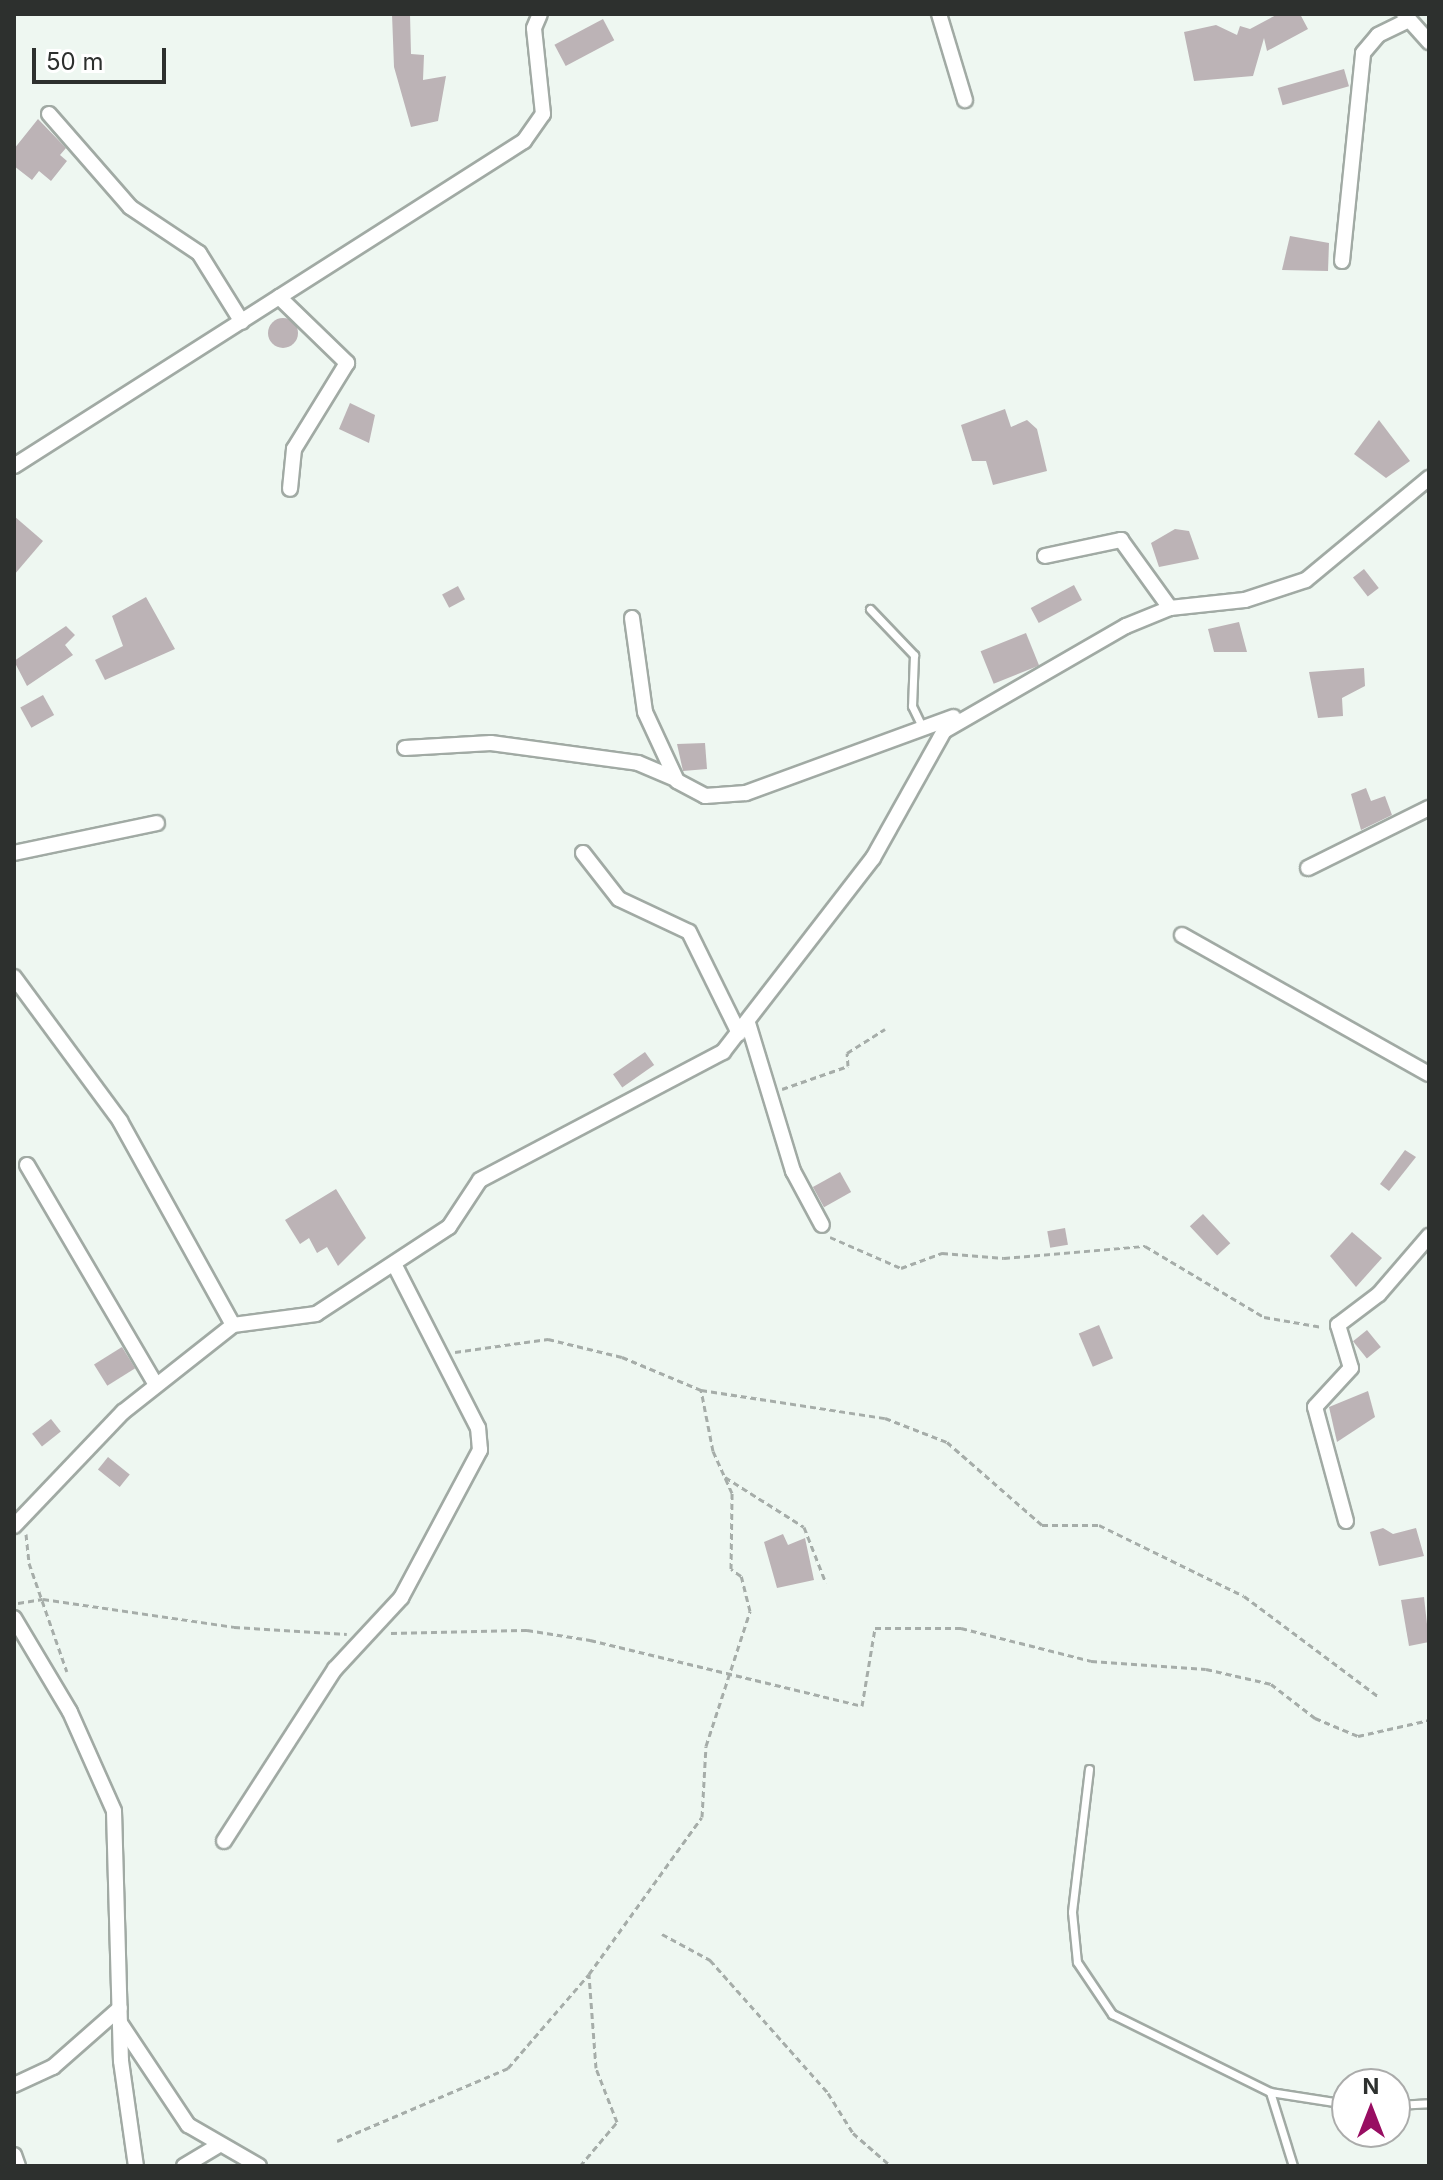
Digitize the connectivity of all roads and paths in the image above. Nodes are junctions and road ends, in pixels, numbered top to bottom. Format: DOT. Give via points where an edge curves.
graph roads {
  1 [pos="540,14"];
  2 [pos="939,14"];
  3 [pos="1406,17"];
  4 [pos="1429,42"];
  5 [pos="965,100"];
  6 [pos="49,114"];
  7 [pos="1342,261"];
  8 [pos="279,297"];
  9 [pos="242,322"];
  10 [pos="14,466"];
  11 [pos="1429,478"];
  12 [pos="290,489"];
  13 [pos="1045,556"];
  14 [pos="1170,608"];
  15 [pos="870,609"];
  16 [pos="632,618"];
  17 [pos="980,706"];
  18 [pos="924,730"];
  19 [pos="405,748"];
  20 [pos="677,781"];
  21 [pos="1429,808"];
  22 [pos="157,823"];
  23 [pos="14,853"];
  24 [pos="583,853"];
  25 [pos="1308,868"];
  26 [pos="1182,935"];
  27 [pos="14,977"];
  28 [pos="743,1028"];
  29 [pos="885,1029"];
  30 [pos="1429,1074"];
  31 [pos="771,1092"];
  32 [pos="27,1165"];
  33 [pos="822,1225"];
  34 [pos="1429,1236"];
  35 [pos="396,1268"];
  36 [pos="233,1325"];
  37 [pos="1338,1325"];
  38 [pos="440,1355"];
  39 [pos="155,1383"];
  40 [pos="701,1390"];
  41 [pos="725,1477"];
  42 [pos="1346,1521"];
  43 [pos="20,1524"];
  44 [pos="826,1583"];
  45 [pos="43,1599"];
  46 [pos="14,1603"];
  47 [pos="14,1618"];
  48 [pos="361,1634"];
  49 [pos="729,1670"];
  50 [pos="1379,1697"];
  51 [pos="70,1712"];
  52 [pos="1429,1720"];
  53 [pos="1089,1769"];
  54 [pos="224,1841"];
  55 [pos="662,1934"];
  56 [pos="589,1974"];
  57 [pos="120,2015"];
  58 [pos="14,2085"];
  59 [pos="1270,2092"];
  60 [pos="1331,2102"];
  61 [pos="337,2141"];
  62 [pos="217,2146"];
  63 [pos="14,2155"];
  64 [pos="18,2166"];
  65 [pos="136,2166"];
  66 [pos="184,2166"];
  67 [pos="259,2166"];
  68 [pos="580,2166"];
  69 [pos="891,2166"];
  70 [pos="1293,2166"];
  1 -- 8 [label="street" via="538,126"];
  2 -- 5 [label="street"];
  3 -- 4 [label="street"];
  3 -- 7 [label="street" via="1378,35 1363,53"];
  6 -- 9 [label="street" via="130,207 199,253"];
  8 -- 9 [label="street"];
  8 -- 12 [label="street" via="347,363 294,449"];
  9 -- 10 [label="street"];
  11 -- 14 [label="street" via="1306,580 1245,600"];
  13 -- 14 [label="street" via="1121,540"];
  14 -- 17 [label="street"];
  15 -- 18 [label="lane" via="914,655 912,706"];
  16 -- 20 [label="street" via="645,712"];
  17 -- 18 [label="street"];
  17 -- 28 [label="street" via="944,731 873,858"];
  18 -- 20 [label="street" via="746,793 705,796"];
  19 -- 20 [label="street" via="491,743 638,763"];
  21 -- 25 [label="street"];
  22 -- 23 [label="street"];
  24 -- 28 [label="street" via="619,899 689,932"];
  26 -- 30 [label="street" via="1408,1056"];
  27 -- 36 [label="street" via="120,1121"];
  28 -- 31 [label="street"];
  28 -- 35 [label="street" via="674,1083 480,1180 449,1227"];
  29 -- 31 [label="path" via="847,1053 848,1066"];
  31 -- 33 [label="street" via="793,1171"];
  32 -- 39 [label="street"];
  33 -- 37 [label="path" via="843,1248 901,1268 942,1253 1004,1258 1145,1246 1264,1317"];
  34 -- 37 [label="street" via="1379,1294"];
  35 -- 36 [label="street" via="316,1314"];
  35 -- 38 [label="street"];
  36 -- 39 [label="street"];
  37 -- 42 [label="street" via="1351,1368 1315,1407"];
  38 -- 40 [label="path" via="548,1339 622,1357"];
  38 -- 48 [label="street" via="478,1428 480,1450 401,1598"];
  39 -- 43 [label="street"];
  40 -- 41 [label="path"];
  40 -- 50 [label="path" via="835,1407 947,1442 1042,1525 1099,1525 1180,1560 1244,1596"];
  41 -- 44 [label="path" via="804,1527"];
  41 -- 49 [label="path" via="735,1523 731,1569 741,1576 750,1611"];
  43 -- 45 [label="path"];
  45 -- 46 [label="path"];
  45 -- 48 [label="path" via="234,1627"];
  45 -- 51 [label="path" via="67,1674"];
  47 -- 51 [label="street"];
  48 -- 49 [label="path" via="527,1630"];
  48 -- 54 [label="street"];
  49 -- 52 [label="path" via="862,1706 875,1628 961,1628 1091,1661 1206,1669 1271,1684 1315,1718 1358,1736"];
  49 -- 56 [label="path" via="706,1746 702,1817"];
  51 -- 57 [label="street" via="114,1811"];
  53 -- 59 [label="lane" via="1072,1912 1077,1962 1112,2014"];
  55 -- 69 [label="path" via="710,1960 828,2093 853,2133"];
  56 -- 61 [label="path" via="508,2068"];
  56 -- 68 [label="path" via="596,2068 617,2122"];
  57 -- 58 [label="street" via="53,2067"];
  57 -- 62 [label="street" via="178,2114"];
  57 -- 65 [label="street"];
  59 -- 60 [label="lane"];
  59 -- 70 [label="lane"];
  62 -- 66 [label="street"];
  62 -- 67 [label="street"];
  63 -- 64 [label="street"];
}
